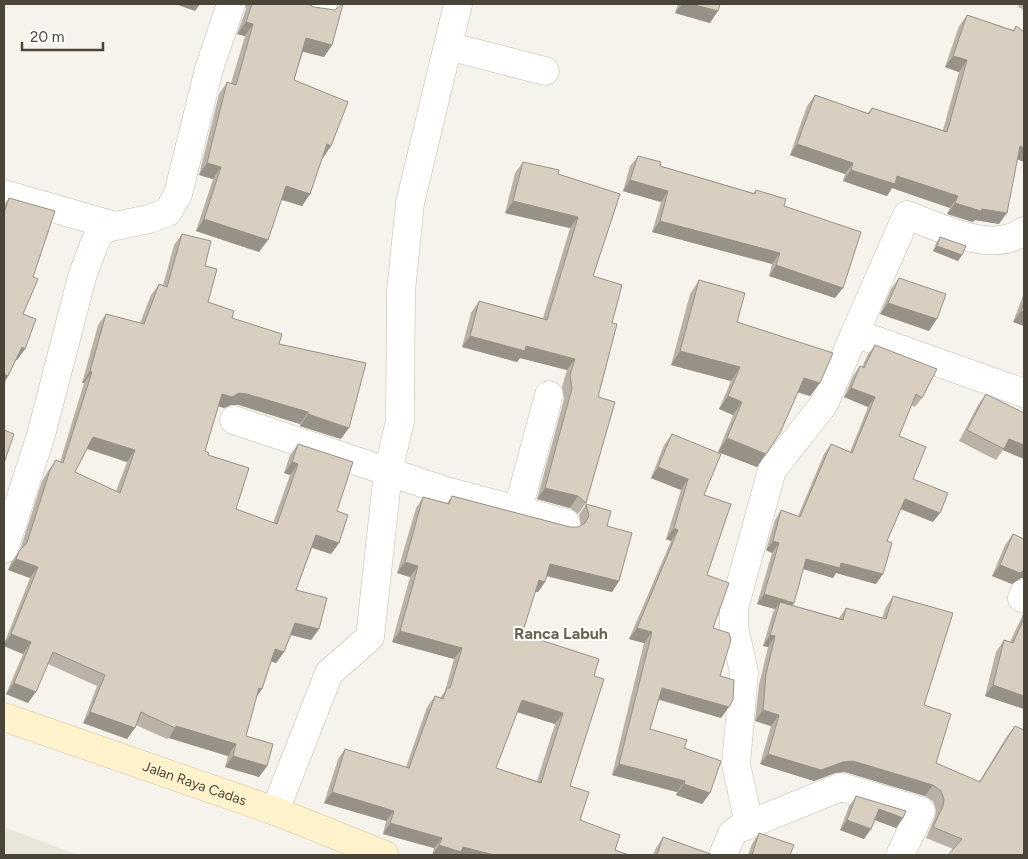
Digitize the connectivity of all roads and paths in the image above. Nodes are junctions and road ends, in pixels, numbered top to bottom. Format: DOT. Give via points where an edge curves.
graph roads {
  1 [pos="230,4"];
  2 [pos="458,4"];
  3 [pos="448,46"];
  4 [pos="545,71"];
  5 [pos="4,194"];
  6 [pos="115,226"];
  7 [pos="1024,232"];
  8 [pos="855,334"];
  9 [pos="1024,393"];
  10 [pos="549,395"];
  11 [pos="234,420"];
  12 [pos="388,472"];
  13 [pos="518,509"];
  14 [pos="566,523"];
  15 [pos="4,549"];
  16 [pos="4,717"];
  17 [pos="275,811"];
  18 [pos="749,824"];
  19 [pos="384,855"];
  20 [pos="724,855"];
  21 [pos="900,855"];
  1 -- 6 [label="street" via="209,69 174,204 159,216"];
  2 -- 3 [label="street"];
  3 -- 4 [label="street"];
  3 -- 12 [label="street" via="410,203 401,291 400,421"];
  5 -- 6 [label="street"];
  6 -- 15 [label="street" via="99,234 82,277 41,435"];
  7 -- 8 [label="street" via="1010,238 983,241 907,215"];
  8 -- 9 [label="street"];
  8 -- 18 [label="street" via="824,404 772,470 734,608 734,627 744,672 736,764"];
  10 -- 13 [label="street"];
  11 -- 12 [label="street"];
  12 -- 13 [label="street"];
  12 -- 17 [label="street" via="370,637 329,673"];
  13 -- 14 [label="street"];
  16 -- 17 [label="street, Jalan Raya Cadas"];
  17 -- 19 [label="street, Jalan Raya Cadas"];
  18 -- 20 [label="street" via="732,834"];
  18 -- 21 [label="street" via="844,787 921,811"];
}
